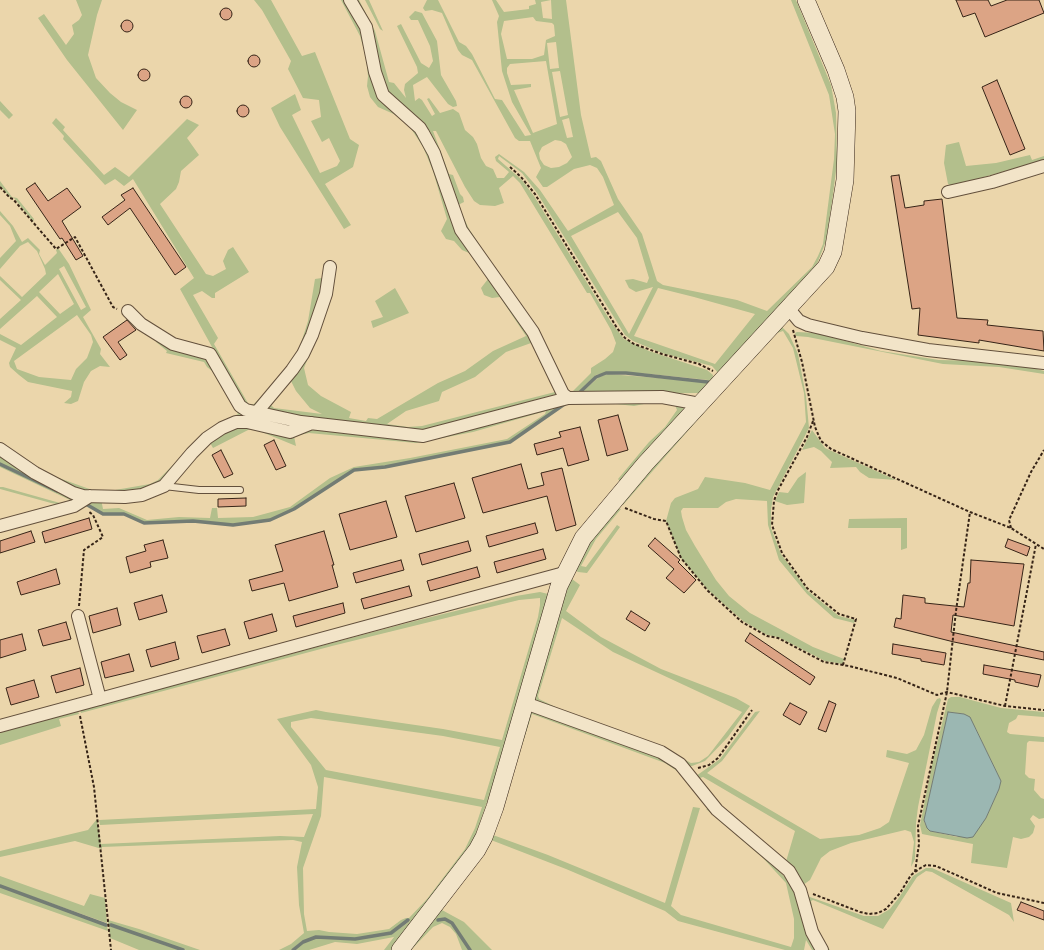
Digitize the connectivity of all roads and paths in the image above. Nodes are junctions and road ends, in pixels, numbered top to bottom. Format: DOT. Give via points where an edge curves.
graph roads {
  1 [pos="350,0"];
  2 [pos="806,0"];
  3 [pos="1044,166"];
  4 [pos="510,167"];
  5 [pos="0,187"];
  6 [pos="948,192"];
  7 [pos="330,267"];
  8 [pos="788,309"];
  9 [pos="128,311"];
  10 [pos="1044,363"];
  11 [pos="722,379"];
  12 [pos="568,398"];
  13 [pos="700,404"];
  14 [pos="256,413"];
  15 [pos="814,420"];
  16 [pos="312,423"];
  17 [pos="0,449"];
  18 [pos="1044,450"];
  19 [pos="164,486"];
  20 [pos="240,490"];
  21 [pos="85,500"];
  22 [pos="611,503"];
  23 [pos="970,512"];
  24 [pos="0,526"];
  25 [pos="1011,528"];
  26 [pos="1036,544"];
  27 [pos="1044,549"];
  28 [pos="564,573"];
  29 [pos="78,616"];
  30 [pos="843,665"];
  31 [pos="947,692"];
  32 [pos="100,699"];
  33 [pos="525,703"];
  34 [pos="77,705"];
  35 [pos="1005,706"];
  36 [pos="752,710"];
  37 [pos="1044,710"];
  38 [pos="0,726"];
  39 [pos="685,770"];
  40 [pos="915,872"];
  41 [pos="800,890"];
  42 [pos="1044,903"];
  43 [pos="111,950"];
  44 [pos="400,950"];
  45 [pos="822,950"];
  1 -- 12 [label="street" via="366,26 375,72 383,94 420,128 425,136 434,153 461,230 533,332 563,394"];
  2 -- 8 [label="street" via="845,97 846,151 841,210 833,252 826,267"];
  3 -- 6 [label="street"];
  4 -- 11 [label="path" via="535,194 625,338 634,344 709,368"];
  5 -- 9 [label="path" via="56,249 75,237 113,306"];
  7 -- 14 [label="street" via="326,294 303,354"];
  8 -- 10 [label="street" via="799,321 808,325 862,338 928,350"];
  8 -- 11 [label="street"];
  8 -- 15 [label="path"];
  9 -- 14 [label="street" via="140,324 173,344 210,354 240,406"];
  11 -- 13 [label="street"];
  12 -- 13 [label="street" via="662,396"];
  12 -- 16 [label="street" via="423,436"];
  13 -- 22 [label="street"];
  14 -- 16 [label="street"];
  15 -- 23 [label="path" via="821,441 831,449"];
  15 -- 30 [label="path" via="777,492 772,525 782,554 807,588 839,614 856,619"];
  16 -- 19 [label="street" via="290,432 247,422 236,422 207,438"];
  17 -- 21 [label="street" via="35,473"];
  18 -- 25 [label="path" via="1009,520"];
  19 -- 20 [label="lane" via="199,490"];
  19 -- 21 [label="street" via="142,495"];
  21 -- 24 [label="street" via="74,506"];
  21 -- 29 [label="path" via="103,537 84,550"];
  22 -- 28 [label="street" via="583,538"];
  22 -- 30 [label="path" via="666,521 681,558 707,590 742,622 824,662"];
  23 -- 25 [label="path"];
  23 -- 31 [label="path"];
  25 -- 26 [label="path"];
  26 -- 27 [label="path"];
  26 -- 35 [label="path"];
  28 -- 32 [label="street"];
  28 -- 33 [label="street"];
  29 -- 32 [label="street"];
  30 -- 31 [label="path" via="897,678 937,696"];
  31 -- 35 [label="path"];
  31 -- 40 [label="path" via="918,826 920,844"];
  32 -- 34 [label="street"];
  33 -- 39 [label="street" via="661,752"];
  33 -- 44 [label="street" via="495,807 477,850"];
  34 -- 38 [label="street"];
  34 -- 43 [label="path" via="94,787"];
  35 -- 37 [label="path"];
  36 -- 39 [label="path" via="718,758 702,768"];
  39 -- 41 [label="street" via="717,810 789,871"];
  40 -- 41 [label="path" via="886,909 878,913 869,914"];
  40 -- 42 [label="path" via="926,866 936,866 997,893"];
  41 -- 45 [label="street" via="812,932"];
}
